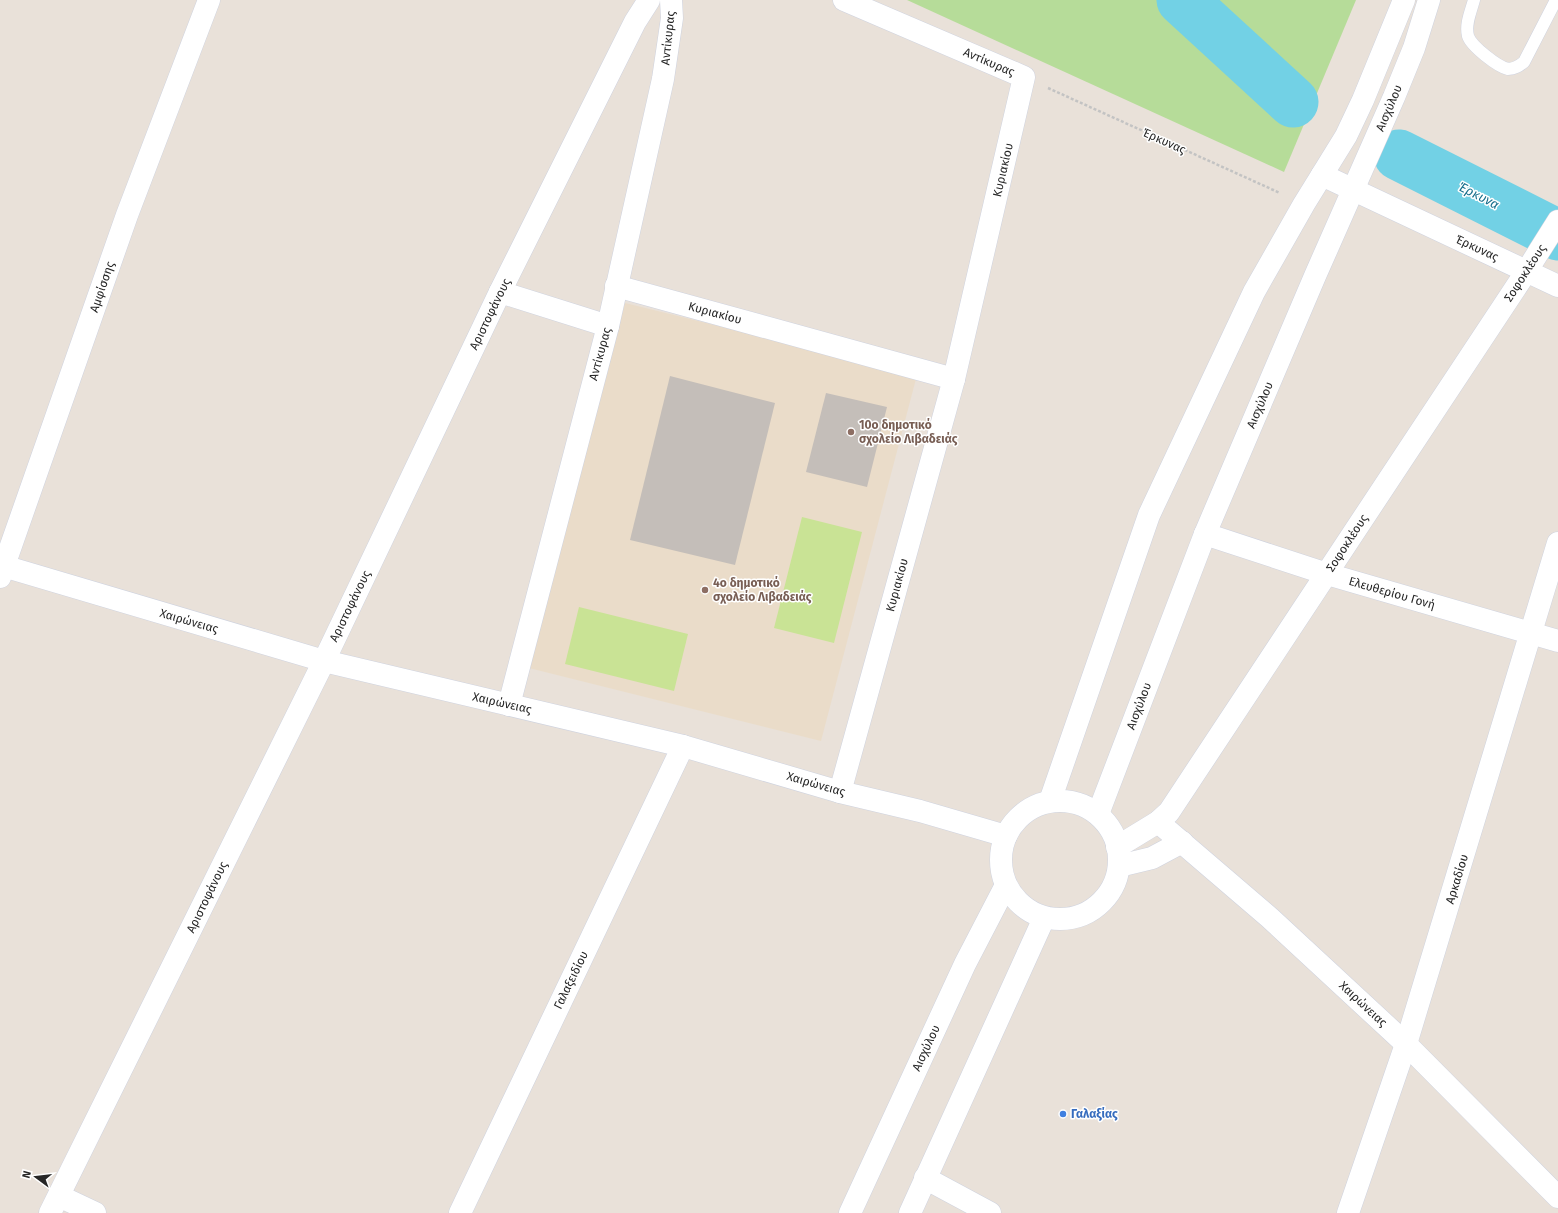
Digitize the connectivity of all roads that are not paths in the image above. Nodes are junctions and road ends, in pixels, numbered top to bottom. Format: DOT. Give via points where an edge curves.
graph roads {
  1 [pos="209,0"];
  2 [pos="649,0"];
  3 [pos="671,0"];
  4 [pos="844,0"];
  5 [pos="1404,0"];
  6 [pos="1429,0"];
  7 [pos="1474,0"];
  8 [pos="1556,0"];
  9 [pos="1024,77"];
  10 [pos="1322,175"];
  11 [pos="1353,190"];
  12 [pos="1558,221"];
  13 [pos="1526,272"];
  14 [pos="616,286"];
  15 [pos="1558,286"];
  16 [pos="500,292"];
  17 [pos="608,326"];
  18 [pos="954,379"];
  19 [pos="1205,534"];
  20 [pos="1558,543"];
  21 [pos="2,570"];
  22 [pos="1327,574"];
  23 [pos="1532,633"];
  24 [pos="1558,641"];
  25 [pos="324,661"];
  26 [pos="508,705"];
  27 [pos="683,746"];
  28 [pos="840,792"];
  29 [pos="1050,801"];
  30 [pos="1098,814"];
  31 [pos="1158,822"];
  32 [pos="1006,836"];
  33 [pos="1182,842"];
  34 [pos="1118,856"];
  35 [pos="1006,885"];
  36 [pos="1044,918"];
  37 [pos="1406,1044"];
  38 [pos="925,1178"];
  39 [pos="1558,1197"];
  40 [pos="54,1204"];
  41 [pos="95,1213"];
  42 [pos="460,1213"];
  43 [pos="850,1213"];
  44 [pos="910,1213"];
  45 [pos="990,1213"];
  46 [pos="1348,1213"];
  1 -- 21 [label="street, Αμφίσσης" via="127,215"];
  2 -- 16 [label="street, Αριστοφάνους" via="635,22"];
  3 -- 14 [label="street, Αντίκυρας" via="672,18 663,79"];
  4 -- 9 [label="street, Αντίκυρας"];
  5 -- 10 [label="street" via="1363,100 1346,136"];
  6 -- 11 [label="street, Αισχύλου" via="1414,48"];
  7 -- 8 [label="lane" via="1467,29 1469,38 1500,67 1509,69 1524,62"];
  9 -- 18 [label="street, Κυριακίου"];
  10 -- 11 [label="street, Έρκυνας"];
  10 -- 29 [label="street" via="1254,292 1149,515"];
  11 -- 13 [label="street, Έρκυνας"];
  11 -- 19 [label="street, Αισχύλου"];
  12 -- 13 [label="street, Σοφοκλέους"];
  13 -- 15 [label="street, Έρκυνας"];
  13 -- 22 [label="street, Σοφοκλέους"];
  14 -- 17 [label="street, Αντίκυρας"];
  14 -- 18 [label="street, Κυριακίου"];
  16 -- 17 [label="street"];
  16 -- 25 [label="street, Αριστοφάνους"];
  17 -- 26 [label="street, Αντίκυρας"];
  18 -- 28 [label="street, Κυριακίου"];
  19 -- 22 [label="street, Ελευθερίου Γονή"];
  19 -- 30 [label="street, Αισχύλου"];
  20 -- 23 [label="street, Αρκαδίου"];
  21 -- 25 [label="street, Χαιρώνειας"];
  22 -- 23 [label="street, Ελευθερίου Γονή"];
  22 -- 31 [label="street, Σοφοκλέους" via="1169,812"];
  23 -- 24 [label="street, Ελευθερίου Γονή"];
  23 -- 37 [label="street, Αρκαδίου"];
  25 -- 26 [label="street, Χαιρώνειας"];
  25 -- 40 [label="street, Αριστοφάνους"];
  26 -- 27 [label="street, Χαιρώνειας"];
  27 -- 28 [label="street, Χαιρώνειας"];
  27 -- 42 [label="street, Γαλαξειδίου"];
  28 -- 32 [label="street, Χαιρώνειας" via="920,811"];
  29 -- 30 [label="street" via="1075,802"];
  29 -- 32 [label="street" via="1032,808 1016,820"];
  30 -- 34 [label="street" via="1114,835"];
  31 -- 33 [label="street, Χαιρώνειας"];
  31 -- 34 [label="street, Σοφοκλέους"];
  32 -- 35 [label="street" via="1000,860"];
  33 -- 34 [label="street" via="1152,858"];
  33 -- 37 [label="street, Χαιρώνειας" via="1270,918"];
  34 -- 36 [label="street" via="1113,888 1096,908 1071,919"];
  35 -- 36 [label="street" via="1021,906"];
  35 -- 43 [label="street, Αισχύλου" via="965,964"];
  36 -- 38 [label="street"];
  37 -- 39 [label="street, Χαιρώνειας"];
  37 -- 46 [label="street, Αρκαδίου"];
  38 -- 44 [label="street"];
  38 -- 45 [label="street"];
  40 -- 41 [label="street"];
}
